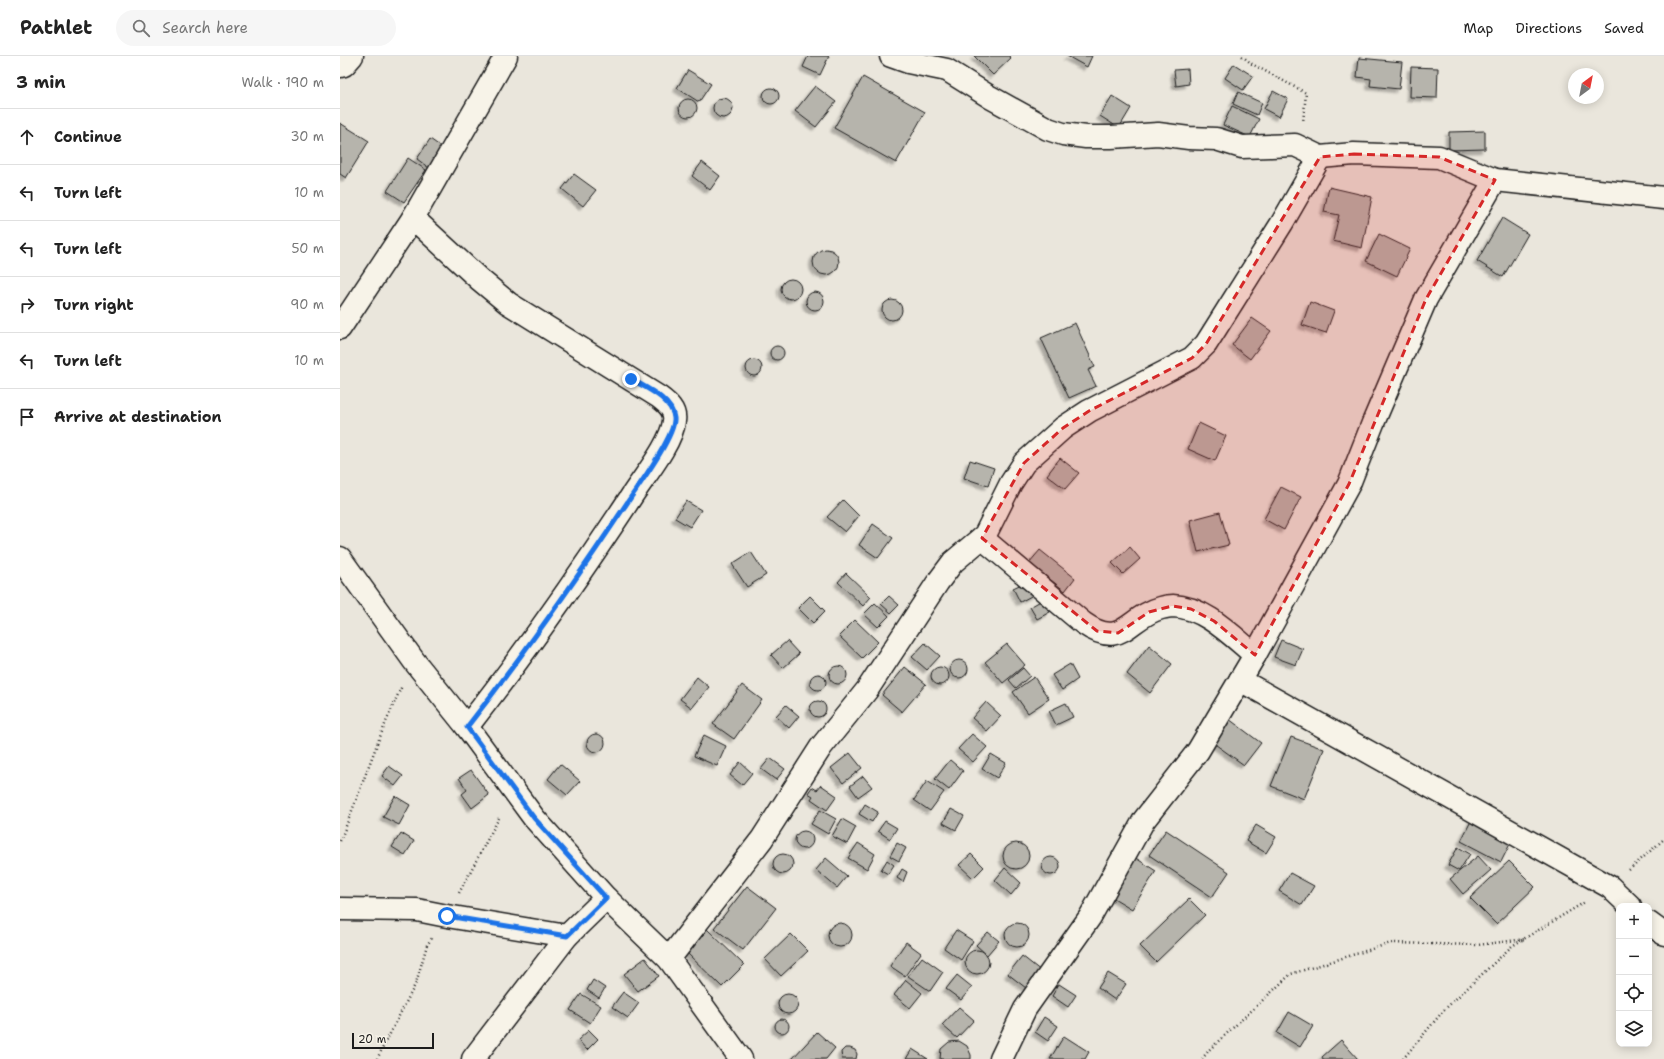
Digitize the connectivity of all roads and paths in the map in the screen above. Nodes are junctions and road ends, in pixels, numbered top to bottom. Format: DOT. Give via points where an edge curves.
graph roads {
  1 [pos="352,56"];
  2 [pos="506,56"];
  3 [pos="891,56"];
  4 [pos="1242,56"];
  5 [pos="340,66"];
  6 [pos="1296,145"];
  7 [pos="1320,157"];
  8 [pos="1495,180"];
  9 [pos="1664,198"];
  10 [pos="413,218"];
  11 [pos="340,328"];
  12 [pos="982,538"];
  13 [pos="340,558"];
  14 [pos="1255,655"];
  15 [pos="414,661"];
  16 [pos="1240,680"];
  17 [pos="467,727"];
  18 [pos="1664,839"];
  19 [pos="340,841"];
  20 [pos="1610,887"];
  21 [pos="606,898"];
  22 [pos="1627,903"];
  23 [pos="340,909"];
  24 [pos="1652,925"];
  25 [pos="1664,934"];
  26 [pos="567,936"];
  27 [pos="1525,939"];
  28 [pos="669,959"];
  29 [pos="473,1059"];
  30 [pos="741,1059"];
  31 [pos="1002,1059"];
  32 [pos="1202,1059"];
  33 [pos="1403,1059"];
  1 -- 5 [label="street"];
  2 -- 10 [label="street"];
  3 -- 6 [label="street" via="947,70 996,101 1048,129 1063,134 1111,137 1158,134 1216,139 1242,147"];
  4 -- 6 [label="path" via="1306,93 1303,121"];
  6 -- 7 [label="street"];
  7 -- 8 [label="street" via="1354,154 1439,157"];
  7 -- 12 [label="street" via="1206,344 1192,358 1089,411 1062,428 1024,463"];
  8 -- 9 [label="street"];
  8 -- 14 [label="street" via="1426,299 1349,484"];
  10 -- 11 [label="street"];
  10 -- 17 [label="street" via="508,303 659,397 672,410 675,420 661,451 605,537 535,637"];
  12 -- 14 [label="street" via="1083,623 1097,631 1118,633 1149,612 1172,606 1191,610 1214,621"];
  12 -- 28 [label="street" via="952,562 867,690 821,747 762,839"];
  13 -- 15 [label="street"];
  14 -- 16 [label="street"];
  15 -- 17 [label="street"];
  15 -- 19 [label="path" via="390,712"];
  16 -- 20 [label="street"];
  16 -- 31 [label="street" via="1198,751 1144,820 1090,917 1025,1009"];
  17 -- 21 [label="street" via="534,818"];
  18 -- 20 [label="path"];
  20 -- 22 [label="street"];
  20 -- 27 [label="path"];
  21 -- 26 [label="street"];
  21 -- 28 [label="street"];
  23 -- 26 [label="street" via="417,910"];
  24 -- 25 [label="street"];
  26 -- 29 [label="street"];
  27 -- 32 [label="path" via="1478,945 1391,943 1291,974"];
  27 -- 33 [label="path" via="1512,946 1444,1010"];
  28 -- 30 [label="street"];
}
